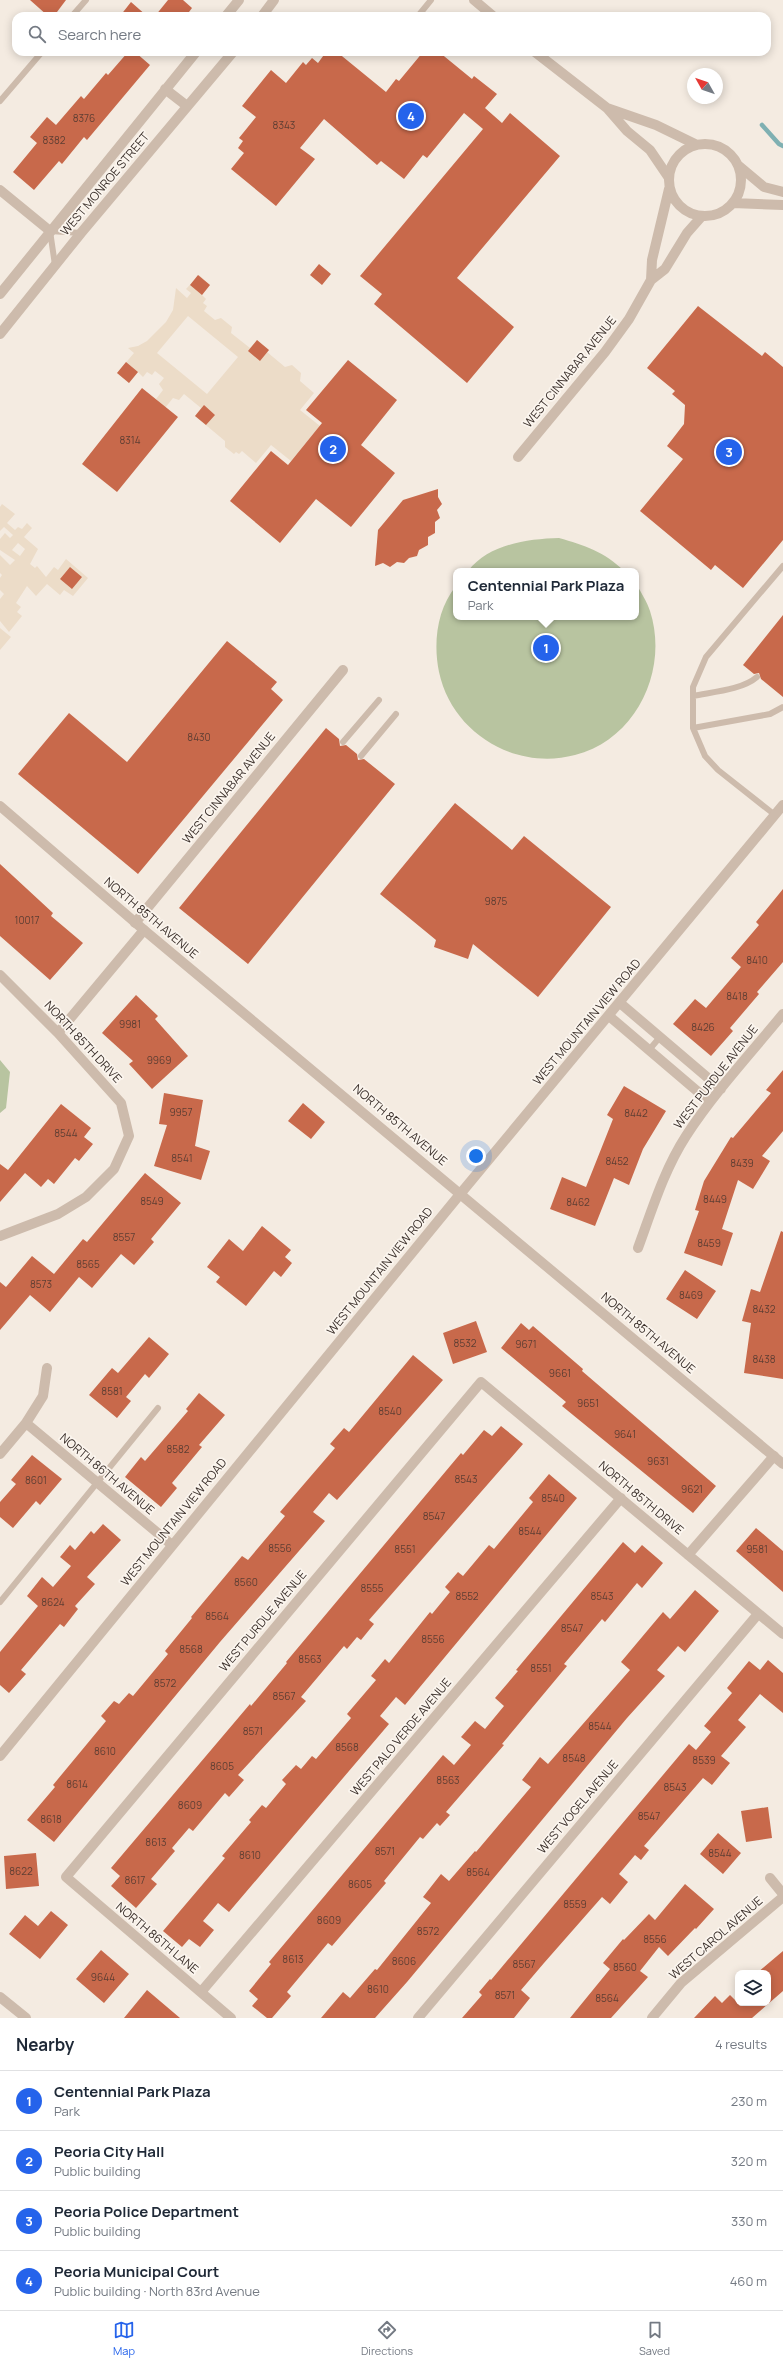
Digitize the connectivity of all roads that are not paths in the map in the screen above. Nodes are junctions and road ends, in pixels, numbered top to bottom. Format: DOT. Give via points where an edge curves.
graph roads {
  1 [pos="86,0"];
  2 [pos="239,0"];
  3 [pos="274,0"];
  4 [pos="431,0"];
  5 [pos="474,0"];
  6 [pos="76,12"];
  7 [pos="229,12"];
  8 [pos="265,12"];
  9 [pos="421,12"];
  10 [pos="488,12"];
  11 [pos="39,56"];
  12 [pos="193,56"];
  13 [pos="230,56"];
  14 [pos="540,56"];
  15 [pos="166,89"];
  16 [pos="0,101"];
  17 [pos="187,106"];
  18 [pos="607,108"];
  19 [pos="695,144"];
  20 [pos="739,166"];
  21 [pos="669,182"];
  22 [pos="0,190"];
  23 [pos="783,192"];
  24 [pos="733,203"];
  25 [pos="783,205"];
  26 [pos="702,216"];
  27 [pos="50,231"];
  28 [pos="81,233"];
  29 [pos="55,265"];
  30 [pos="651,280"];
  31 [pos="0,294"];
  32 [pos="0,334"];
  33 [pos="518,457"];
  34 [pos="783,566"];
  35 [pos="343,670"];
  36 [pos="757,677"];
  37 [pos="693,696"];
  38 [pos="379,700"];
  39 [pos="783,707"];
  40 [pos="396,714"];
  41 [pos="693,728"];
  42 [pos="343,742"];
  43 [pos="361,756"];
  44 [pos="783,805"];
  45 [pos="0,806"];
  46 [pos="775,815"];
  47 [pos="136,923"];
  48 [pos="144,930"];
  49 [pos="0,975"];
  50 [pos="620,1004"];
  51 [pos="783,1014"];
  52 [pos="609,1016"];
  53 [pos="58,1033"];
  54 [pos="660,1037"];
  55 [pos="649,1050"];
  56 [pos="721,1090"];
  57 [pos="710,1102"];
  58 [pos="461,1193"];
  59 [pos="0,1236"];
  60 [pos="638,1248"];
  61 [pos="47,1368"];
  62 [pos="481,1382"];
  63 [pos="158,1408"];
  64 [pos="26,1423"];
  65 [pos="0,1454"];
  66 [pos="774,1456"];
  67 [pos="783,1464"];
  68 [pos="97,1482"];
  69 [pos="621,1498"];
  70 [pos="172,1545"];
  71 [pos="688,1555"];
  72 [pos="0,1602"];
  73 [pos="758,1614"];
  74 [pos="783,1634"];
  75 [pos="0,1756"];
  76 [pos="66,1877"];
  77 [pos="770,1878"];
  78 [pos="783,1894"];
  79 [pos="783,1897"];
  80 [pos="202,1992"];
  81 [pos="0,1997"];
  82 [pos="26,2018"];
  83 [pos="232,2018"];
  84 [pos="418,2018"];
  85 [pos="652,2018"];
  1 -- 6 [label="lane"];
  2 -- 7 [label="street"];
  3 -- 8 [label="street"];
  4 -- 9 [label="lane"];
  5 -- 10 [label="street"];
  11 -- 16 [label="lane"];
  12 -- 15 [label="street, WEST MONROE STREET"];
  13 -- 17 [label="street, WEST MONROE STREET"];
  14 -- 18 [label="street"];
  15 -- 17 [label="street"];
  15 -- 27 [label="street, WEST MONROE STREET"];
  17 -- 28 [label="street, WEST MONROE STREET"];
  18 -- 19 [label="street" via="656,124"];
  18 -- 21 [label="street" via="627,131 650,150"];
  19 -- 20 [label="street" via="714,144 724,149 733,156"];
  19 -- 21 [label="street" via="676,159"];
  20 -- 23 [label="street" via="764,187"];
  20 -- 24 [label="street" via="741,185"];
  21 -- 26 [label="street" via="673,198 681,207 691,214"];
  21 -- 30 [label="street, WEST CINNABAR AVENUE" via="652,260"];
  22 -- 27 [label="street"];
  24 -- 25 [label="street"];
  24 -- 26 [label="street" via="725,211"];
  26 -- 30 [label="street, WEST CINNABAR AVENUE" via="687,233 665,269"];
  27 -- 28 [label="lane"];
  27 -- 29 [label="lane"];
  27 -- 31 [label="street, WEST MONROE STREET"];
  28 -- 29 [label="street, WEST MONROE STREET"];
  29 -- 32 [label="street, WEST MONROE STREET"];
  30 -- 33 [label="street, WEST CINNABAR AVENUE" via="629,319 605,352"];
  34 -- 37 [label="lane" via="706,657 693,687"];
  35 -- 47 [label="street, WEST CINNABAR AVENUE"];
  36 -- 37 [label="lane" via="738,686"];
  37 -- 41 [label="lane"];
  38 -- 42 [label="lane"];
  39 -- 41 [label="lane" via="770,714"];
  40 -- 43 [label="lane"];
  41 -- 46 [label="lane" via="705,756 718,770"];
  44 -- 46 [label="street, WEST MOUNTAIN VIEW ROAD"];
  45 -- 47 [label="street, NORTH 85TH AVENUE"];
  46 -- 50 [label="street, WEST MOUNTAIN VIEW ROAD"];
  47 -- 48 [label="street, NORTH 85TH AVENUE"];
  48 -- 53 [label="street"];
  48 -- 58 [label="street, NORTH 85TH AVENUE"];
  49 -- 53 [label="street, NORTH 85TH DRIVE"];
  50 -- 52 [label="street, WEST MOUNTAIN VIEW ROAD"];
  50 -- 54 [label="street"];
  51 -- 56 [label="street, WEST PURDUE AVENUE"];
  52 -- 55 [label="street"];
  52 -- 58 [label="street, WEST MOUNTAIN VIEW ROAD"];
  53 -- 59 [label="street, NORTH 85TH DRIVE" via="121,1102 129,1136 114,1170 86,1197 58,1214"];
  54 -- 55 [label="lane"];
  54 -- 56 [label="street"];
  55 -- 57 [label="street"];
  56 -- 57 [label="street, WEST PURDUE AVENUE"];
  57 -- 60 [label="street, WEST PURDUE AVENUE" via="685,1137 666,1173"];
  58 -- 66 [label="street, NORTH 85TH AVENUE"];
  58 -- 70 [label="street, WEST MOUNTAIN VIEW ROAD"];
  61 -- 64 [label="street" via="43,1396"];
  62 -- 69 [label="street, NORTH 85TH DRIVE"];
  62 -- 76 [label="street, WEST PURDUE AVENUE"];
  63 -- 68 [label="lane"];
  64 -- 65 [label="street"];
  64 -- 68 [label="street, NORTH 86TH AVENUE"];
  66 -- 67 [label="street, NORTH 85TH AVENUE"];
  66 -- 71 [label="street"];
  68 -- 70 [label="street, NORTH 86TH AVENUE"];
  68 -- 72 [label="lane"];
  69 -- 71 [label="street, NORTH 85TH DRIVE"];
  69 -- 80 [label="street, WEST PALO VERDE AVENUE"];
  70 -- 75 [label="street, WEST MOUNTAIN VIEW ROAD"];
  71 -- 73 [label="street, NORTH 85TH DRIVE"];
  73 -- 74 [label="street, NORTH 85TH DRIVE"];
  73 -- 84 [label="street, WEST VOGEL AVENUE"];
  76 -- 80 [label="street, NORTH 86TH LANE"];
  77 -- 78 [label="street"];
  79 -- 85 [label="street, WEST CAROL AVENUE" via="681,1983"];
  80 -- 83 [label="street, NORTH 86TH LANE"];
  81 -- 82 [label="street"];
}
